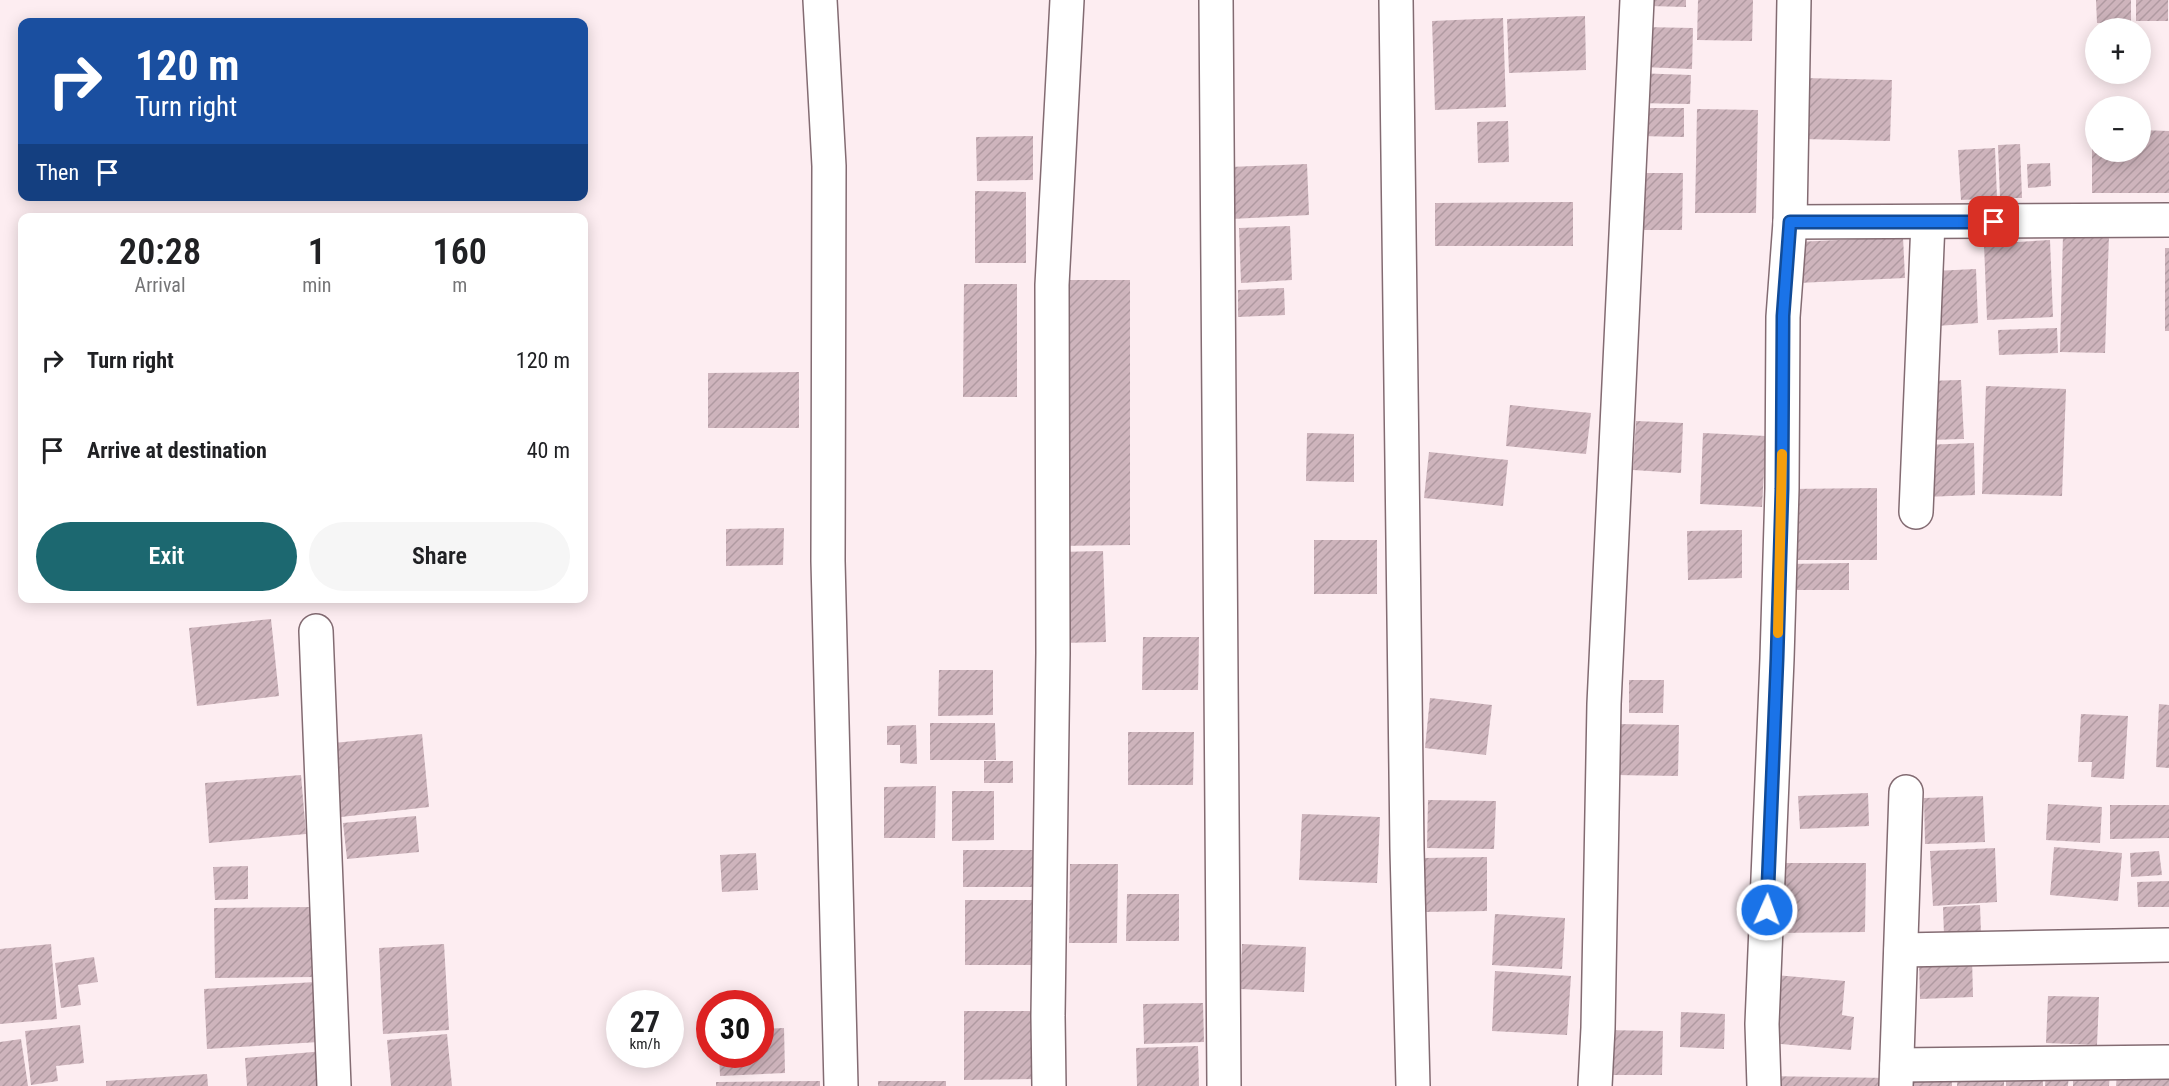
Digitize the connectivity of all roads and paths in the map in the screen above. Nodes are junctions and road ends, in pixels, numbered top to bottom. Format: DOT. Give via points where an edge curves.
graph roads {
  1 [pos="820,0"];
  2 [pos="1067,0"];
  3 [pos="1216,0"];
  4 [pos="1396,0"];
  5 [pos="1637,0"];
  6 [pos="1794,0"];
  7 [pos="2169,220"];
  8 [pos="1790,222"];
  9 [pos="1928,222"];
  10 [pos="1916,512"];
  11 [pos="316,631"];
  12 [pos="1906,792"];
  13 [pos="2169,945"];
  14 [pos="1901,950"];
  15 [pos="2169,1062"];
  16 [pos="1897,1075"];
  17 [pos="333,1086"];
  18 [pos="841,1086"];
  19 [pos="1049,1086"];
  20 [pos="1224,1086"];
  21 [pos="1413,1086"];
  22 [pos="1595,1086"];
  23 [pos="1764,1086"];
  1 -- 18 [label="street" via="829,166 828,573"];
  2 -- 19 [label="street" via="1052,285"];
  3 -- 20 [label="street"];
  4 -- 21 [label="street"];
  5 -- 22 [label="street" via="1604,704"];
  6 -- 8 [label="street"];
  7 -- 9 [label="street"];
  8 -- 9 [label="street"];
  8 -- 23 [label="street" via="1783,316 1777,659 1762,1024"];
  9 -- 10 [label="street"];
  11 -- 17 [label="street"];
  12 -- 14 [label="street"];
  13 -- 14 [label="street"];
  14 -- 16 [label="street"];
  15 -- 16 [label="street"];
}
